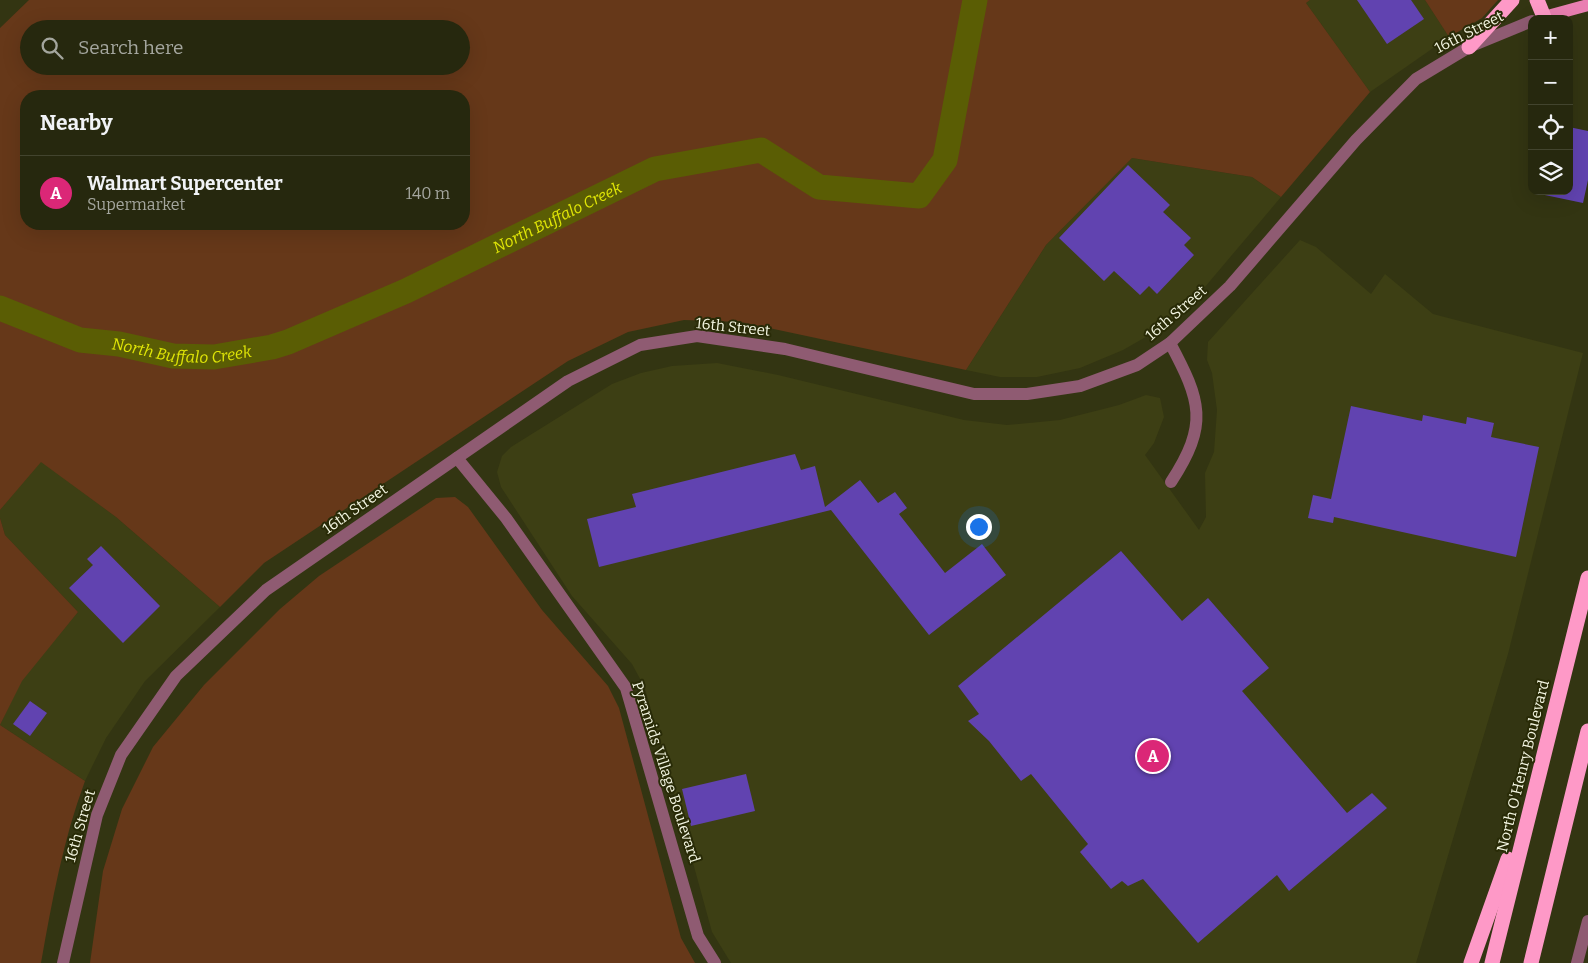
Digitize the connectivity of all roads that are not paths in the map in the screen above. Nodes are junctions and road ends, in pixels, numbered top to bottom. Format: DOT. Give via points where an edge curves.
graph roads {
  1 [pos="1512,0"];
  2 [pos="1537,0"];
  3 [pos="1545,0"];
  4 [pos="1588,4"];
  5 [pos="1538,15"];
  6 [pos="1539,15"];
  7 [pos="1551,15"];
  8 [pos="1528,23"];
  9 [pos="1469,47"];
  10 [pos="1170,343"];
  11 [pos="457,458"];
  12 [pos="1171,482"];
  13 [pos="1588,578"];
  14 [pos="1588,731"];
  15 [pos="1541,763"];
  16 [pos="1588,921"];
  17 [pos="63,963"];
  18 [pos="715,963"];
  19 [pos="1471,963"];
  20 [pos="1492,963"];
  21 [pos="1531,963"];
  22 [pos="1577,963"];
  1 -- 9 [label="highway"];
  2 -- 5 [label="highway"];
  3 -- 6 [label="highway"];
  4 -- 7 [label="main road, 16th Street"];
  8 -- 9 [label="street, 16th Street"];
  9 -- 10 [label="street, 16th Street" via="1416,79 1356,140 1230,286"];
  10 -- 11 [label="street, 16th Street" via="1137,365 1080,386 1027,394 974,394 785,349 697,336 640,345 568,381"];
  10 -- 12 [label="street" via="1190,381 1197,414 1196,436"];
  11 -- 17 [label="street, 16th Street" via="266,590 176,676 121,755 100,806"];
  11 -- 18 [label="street, Pyramids Village Boulevard" via="506,518 626,688 698,936"];
  13 -- 15 [label="highway, North O'Henry Boulevard"];
  14 -- 21 [label="highway"];
  15 -- 19 [label="highway"];
  15 -- 20 [label="highway, North O'Henry Boulevard"];
  16 -- 22 [label="street"];
}
